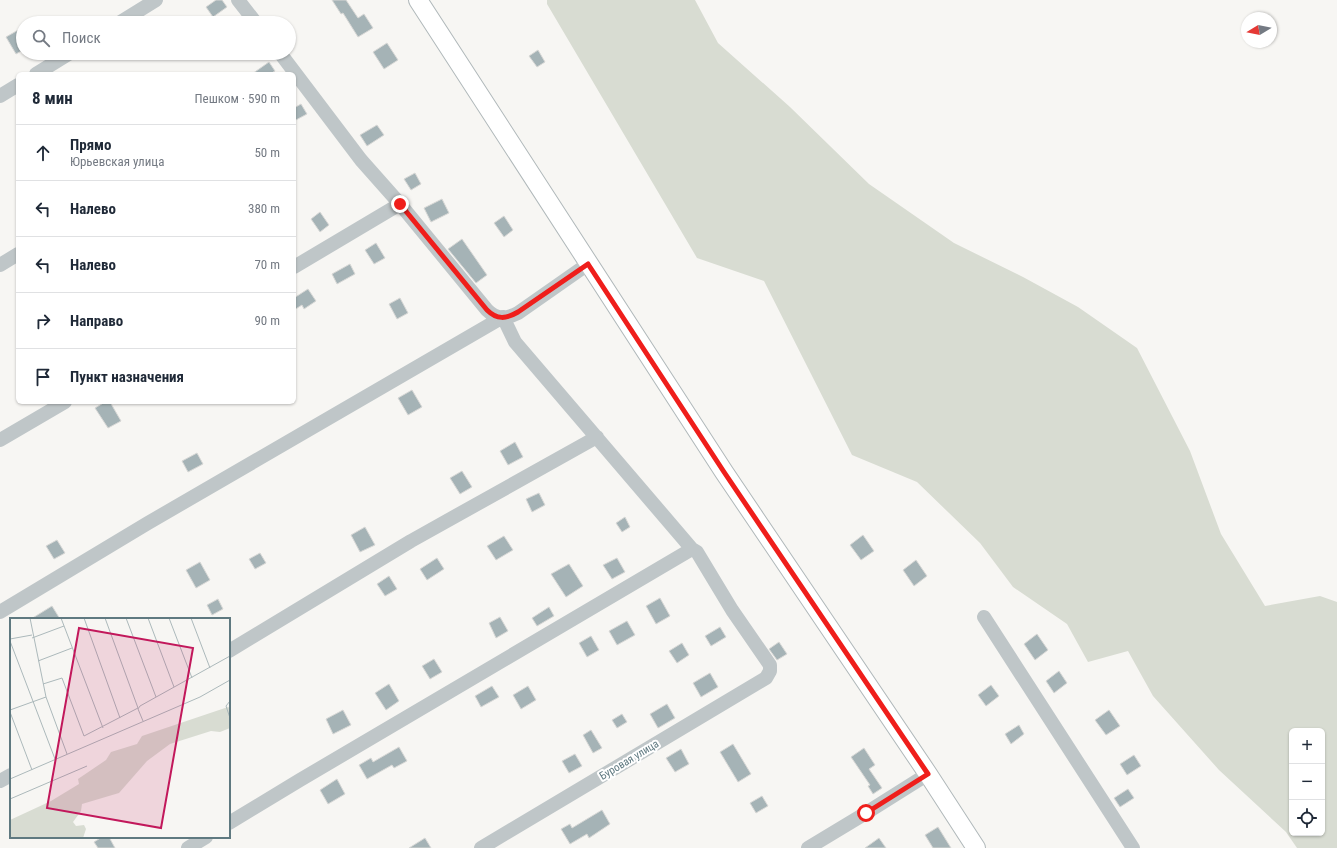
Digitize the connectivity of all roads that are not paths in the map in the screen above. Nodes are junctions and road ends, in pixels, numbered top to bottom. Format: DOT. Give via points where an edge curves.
graph roads {
  1 [pos="156,0"];
  2 [pos="238,0"];
  3 [pos="418,0"];
  4 [pos="130,16"];
  5 [pos="251,16"];
  6 [pos="59,60"];
  7 [pos="284,60"];
  8 [pos="39,72"];
  9 [pos="290,72"];
  10 [pos="16,86"];
  11 [pos="300,90"];
  12 [pos="0,96"];
  13 [pos="400,204"];
  14 [pos="16,255"];
  15 [pos="588,264"];
  16 [pos="0,265"];
  17 [pos="296,266"];
  18 [pos="503,317"];
  19 [pos="62,404"];
  20 [pos="597,437"];
  21 [pos="0,440"];
  22 [pos="692,549"];
  23 [pos="0,612"];
  24 [pos="984,617"];
  25 [pos="230,650"];
  26 [pos="928,774"];
  27 [pos="10,776"];
  28 [pos="0,781"];
  29 [pos="230,822"];
  30 [pos="204,838"];
  31 [pos="188,848"];
  32 [pos="481,848"];
  33 [pos="808,848"];
  34 [pos="976,848"];
  35 [pos="1133,848"];
  1 -- 4 [label="street"];
  2 -- 5 [label="street"];
  3 -- 15 [label="main road"];
  6 -- 8 [label="street"];
  7 -- 9 [label="street"];
  10 -- 12 [label="street"];
  11 -- 13 [label="street"];
  13 -- 17 [label="street"];
  13 -- 18 [label="street" via="487,310 493,316"];
  14 -- 16 [label="street"];
  15 -- 18 [label="street" via="518,312"];
  15 -- 26 [label="main road" via="724,472"];
  18 -- 20 [label="street" via="515,342"];
  18 -- 23 [label="street"];
  19 -- 21 [label="street"];
  20 -- 22 [label="street"];
  20 -- 25 [label="street" via="412,542"];
  22 -- 29 [label="street"];
  22 -- 32 [label="street, Буровая улица" via="697,552 732,610 770,665 766,678"];
  24 -- 35 [label="street"];
  26 -- 33 [label="street"];
  26 -- 34 [label="main road"];
  27 -- 28 [label="street"];
  30 -- 31 [label="street"];
}
